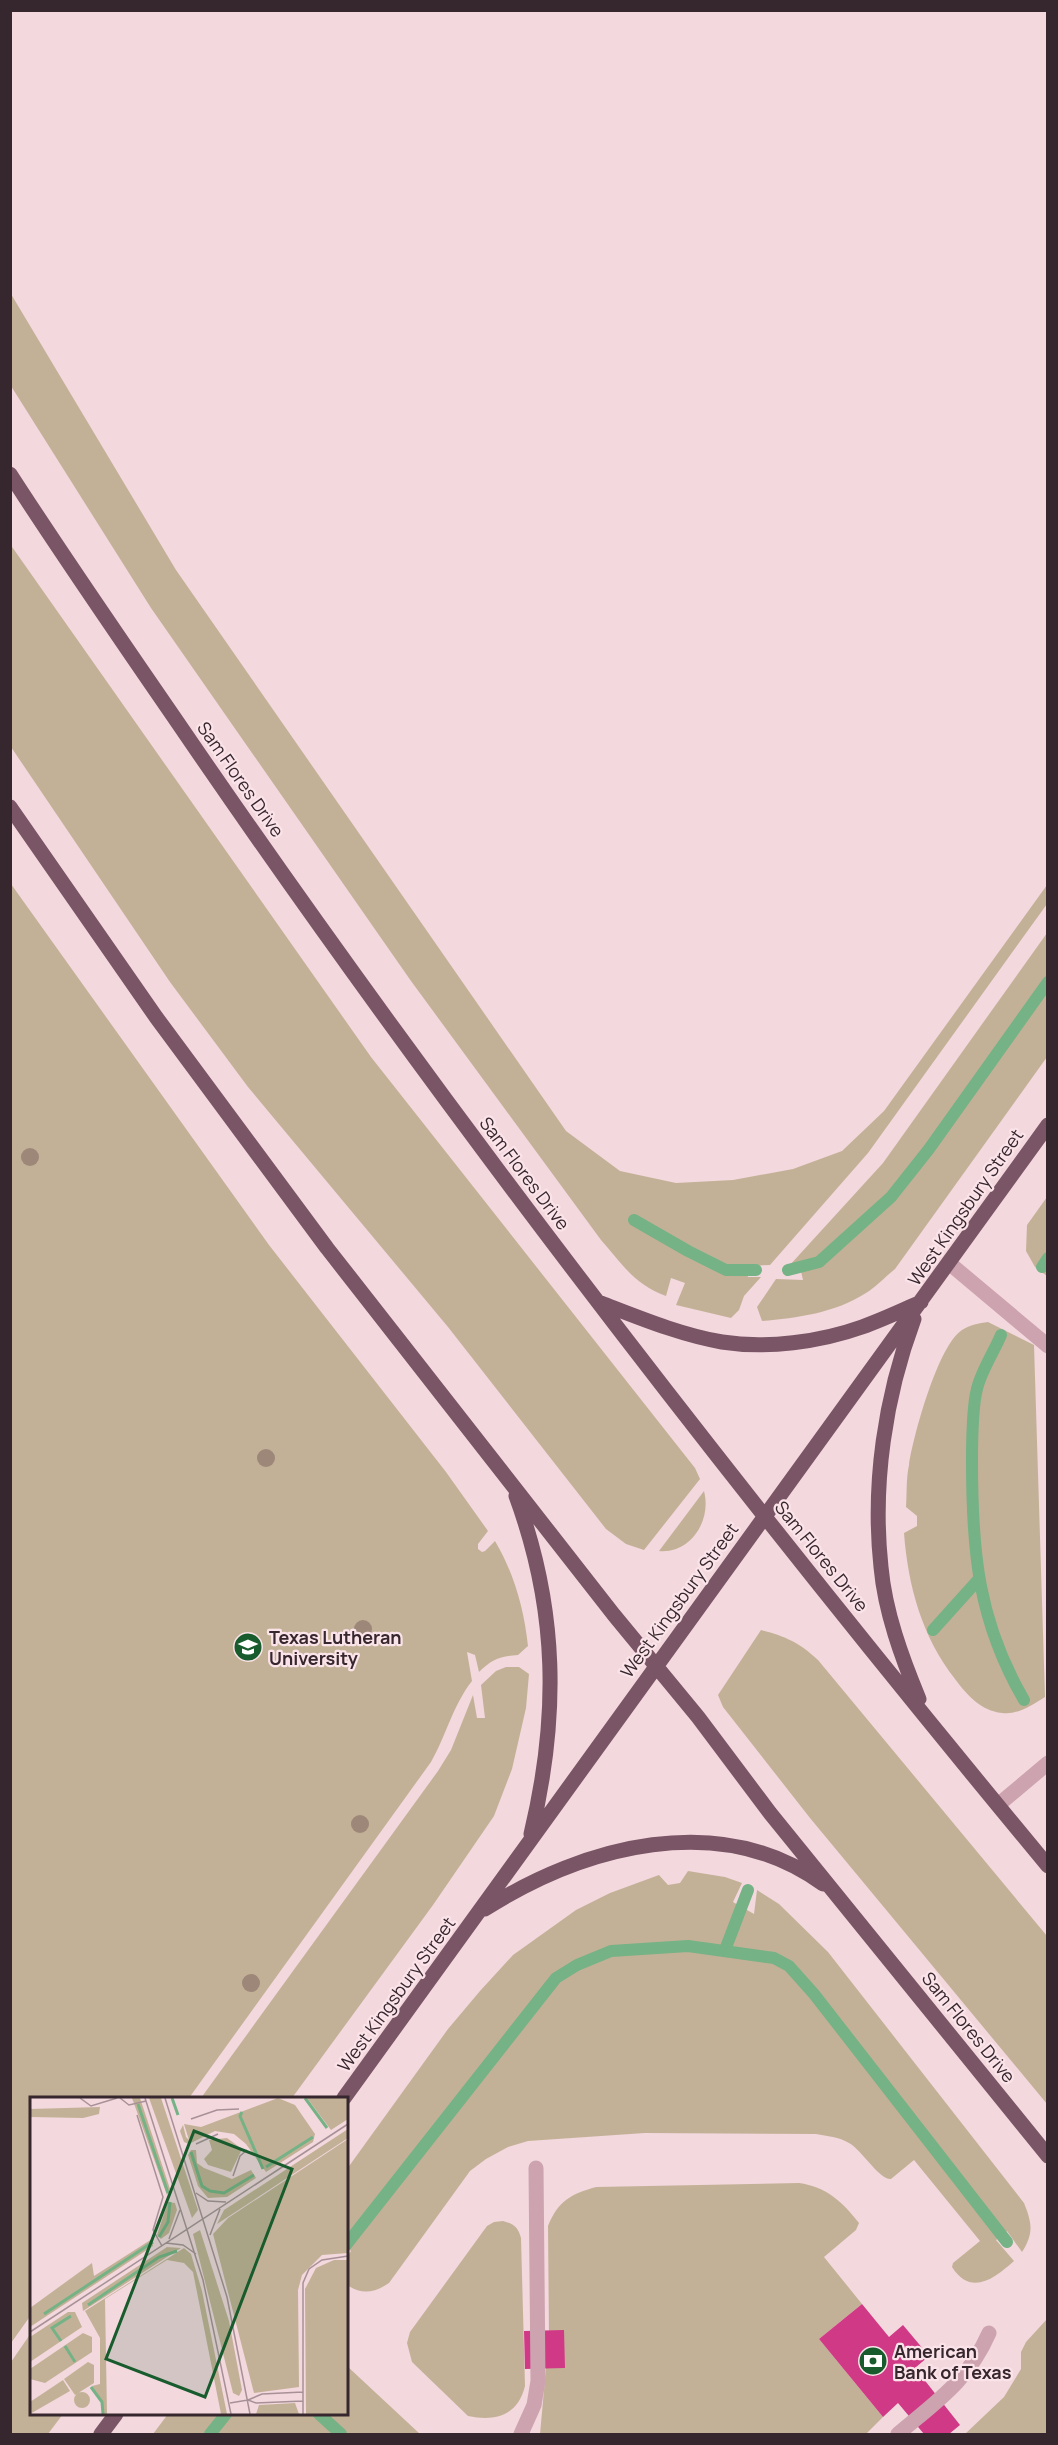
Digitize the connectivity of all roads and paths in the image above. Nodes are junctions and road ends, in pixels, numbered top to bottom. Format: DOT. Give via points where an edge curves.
graph roads {
  1 [pos="10,474"];
  2 [pos="10,807"];
  3 [pos="1047,1125"];
  4 [pos="949,1263"];
  5 [pos="921,1302"];
  6 [pos="599,1303"];
  7 [pos="1047,1346"];
  8 [pos="511,1482"];
  9 [pos="764,1515"];
  10 [pos="656,1666"];
  11 [pos="925,1714"];
  12 [pos="1047,1763"];
  13 [pos="998,1805"];
  14 [pos="529,1843"];
  15 [pos="1047,1866"];
  16 [pos="837,1894"];
  17 [pos="478,1914"];
  18 [pos="345,2097"];
  19 [pos="1047,2156"];
  20 [pos="536,2168"];
  21 [pos="989,2333"];
  22 [pos="115,2415"];
  23 [pos="101,2434"];
  24 [pos="520,2434"];
  25 [pos="898,2434"];
  1 -- 6 [label="main road, Sam Flores Drive" via="260,843 435,1086"];
  2 -- 8 [label="main road, Sam Flores Drive" via="156,1017 327,1248"];
  3 -- 4 [label="main road, West Kingsbury Street"];
  4 -- 5 [label="main road, West Kingsbury Street"];
  4 -- 7 [label="lane"];
  5 -- 6 [label="main road" via="861,1328 776,1344 722,1342"];
  5 -- 9 [label="main road, West Kingsbury Street"];
  5 -- 11 [label="main road" via="890,1401 879,1520 881,1568 891,1618"];
  6 -- 9 [label="main road, Sam Flores Drive"];
  8 -- 10 [label="main road, Sam Flores Drive"];
  8 -- 14 [label="main road" via="541,1577 551,1658 549,1743"];
  9 -- 10 [label="main road, West Kingsbury Street"];
  9 -- 11 [label="main road, Sam Flores Drive"];
  10 -- 14 [label="main road, West Kingsbury Street"];
  10 -- 16 [label="main road, Sam Flores Drive"];
  11 -- 13 [label="main road, Sam Flores Drive"];
  12 -- 13 [label="lane"];
  13 -- 15 [label="main road, Sam Flores Drive"];
  14 -- 17 [label="main road, West Kingsbury Street"];
  16 -- 17 [label="main road" via="782,1860 748,1847 710,1842 671,1843 591,1858 514,1891"];
  16 -- 19 [label="main road, Sam Flores Drive"];
  17 -- 18 [label="main road, West Kingsbury Street"];
  20 -- 24 [label="lane" via="538,2381 534,2405"];
  21 -- 25 [label="lane" via="964,2377"];
  22 -- 23 [label="main road"];
}
